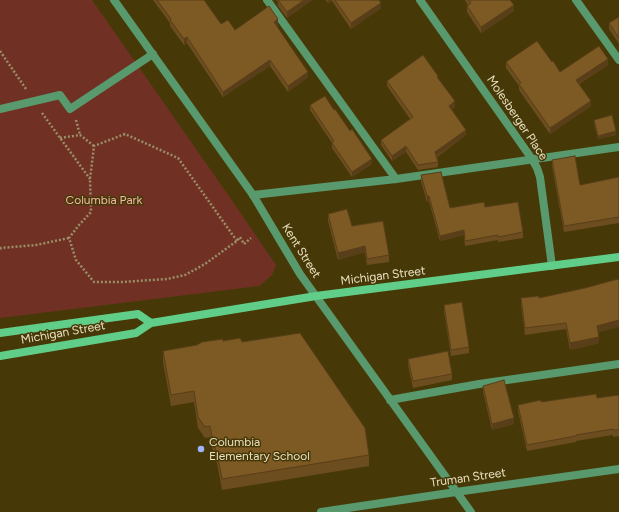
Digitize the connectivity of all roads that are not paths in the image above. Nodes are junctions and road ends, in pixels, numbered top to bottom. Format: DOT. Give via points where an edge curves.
graph roads {
  1 [pos="114,0"];
  2 [pos="267,0"];
  3 [pos="420,0"];
  4 [pos="576,0"];
  5 [pos="153,54"];
  6 [pos="619,60"];
  7 [pos="0,109"];
  8 [pos="619,147"];
  9 [pos="532,159"];
  10 [pos="396,179"];
  11 [pos="253,195"];
  12 [pos="619,257"];
  13 [pos="552,266"];
  14 [pos="316,296"];
  15 [pos="151,323"];
  16 [pos="0,333"];
  17 [pos="0,356"];
  18 [pos="619,364"];
  19 [pos="390,400"];
  20 [pos="619,469"];
  21 [pos="456,492"];
  22 [pos="321,512"];
  23 [pos="471,512"];
  1 -- 5 [label="street, Kent Street"];
  2 -- 10 [label="street"];
  3 -- 9 [label="street, Molesberger Place"];
  4 -- 6 [label="street"];
  5 -- 7 [label="street" via="70,109 60,95"];
  5 -- 11 [label="street, Kent Street"];
  8 -- 9 [label="street"];
  9 -- 10 [label="street"];
  9 -- 13 [label="street, Molesberger Place" via="540,177"];
  10 -- 11 [label="street"];
  11 -- 14 [label="street, Kent Street"];
  12 -- 13 [label="main road, Michigan Street"];
  13 -- 14 [label="main road, Michigan Street"];
  14 -- 15 [label="main road, Michigan Street"];
  14 -- 19 [label="street, Kent Street"];
  15 -- 16 [label="main road, Michigan Street" via="138,314"];
  15 -- 17 [label="main road, Michigan Street" via="136,333"];
  18 -- 19 [label="street" via="478,384"];
  19 -- 21 [label="street, Kent Street"];
  20 -- 21 [label="street, Truman Street"];
  21 -- 22 [label="street, Truman Street"];
  21 -- 23 [label="street, Kent Street"];
}
